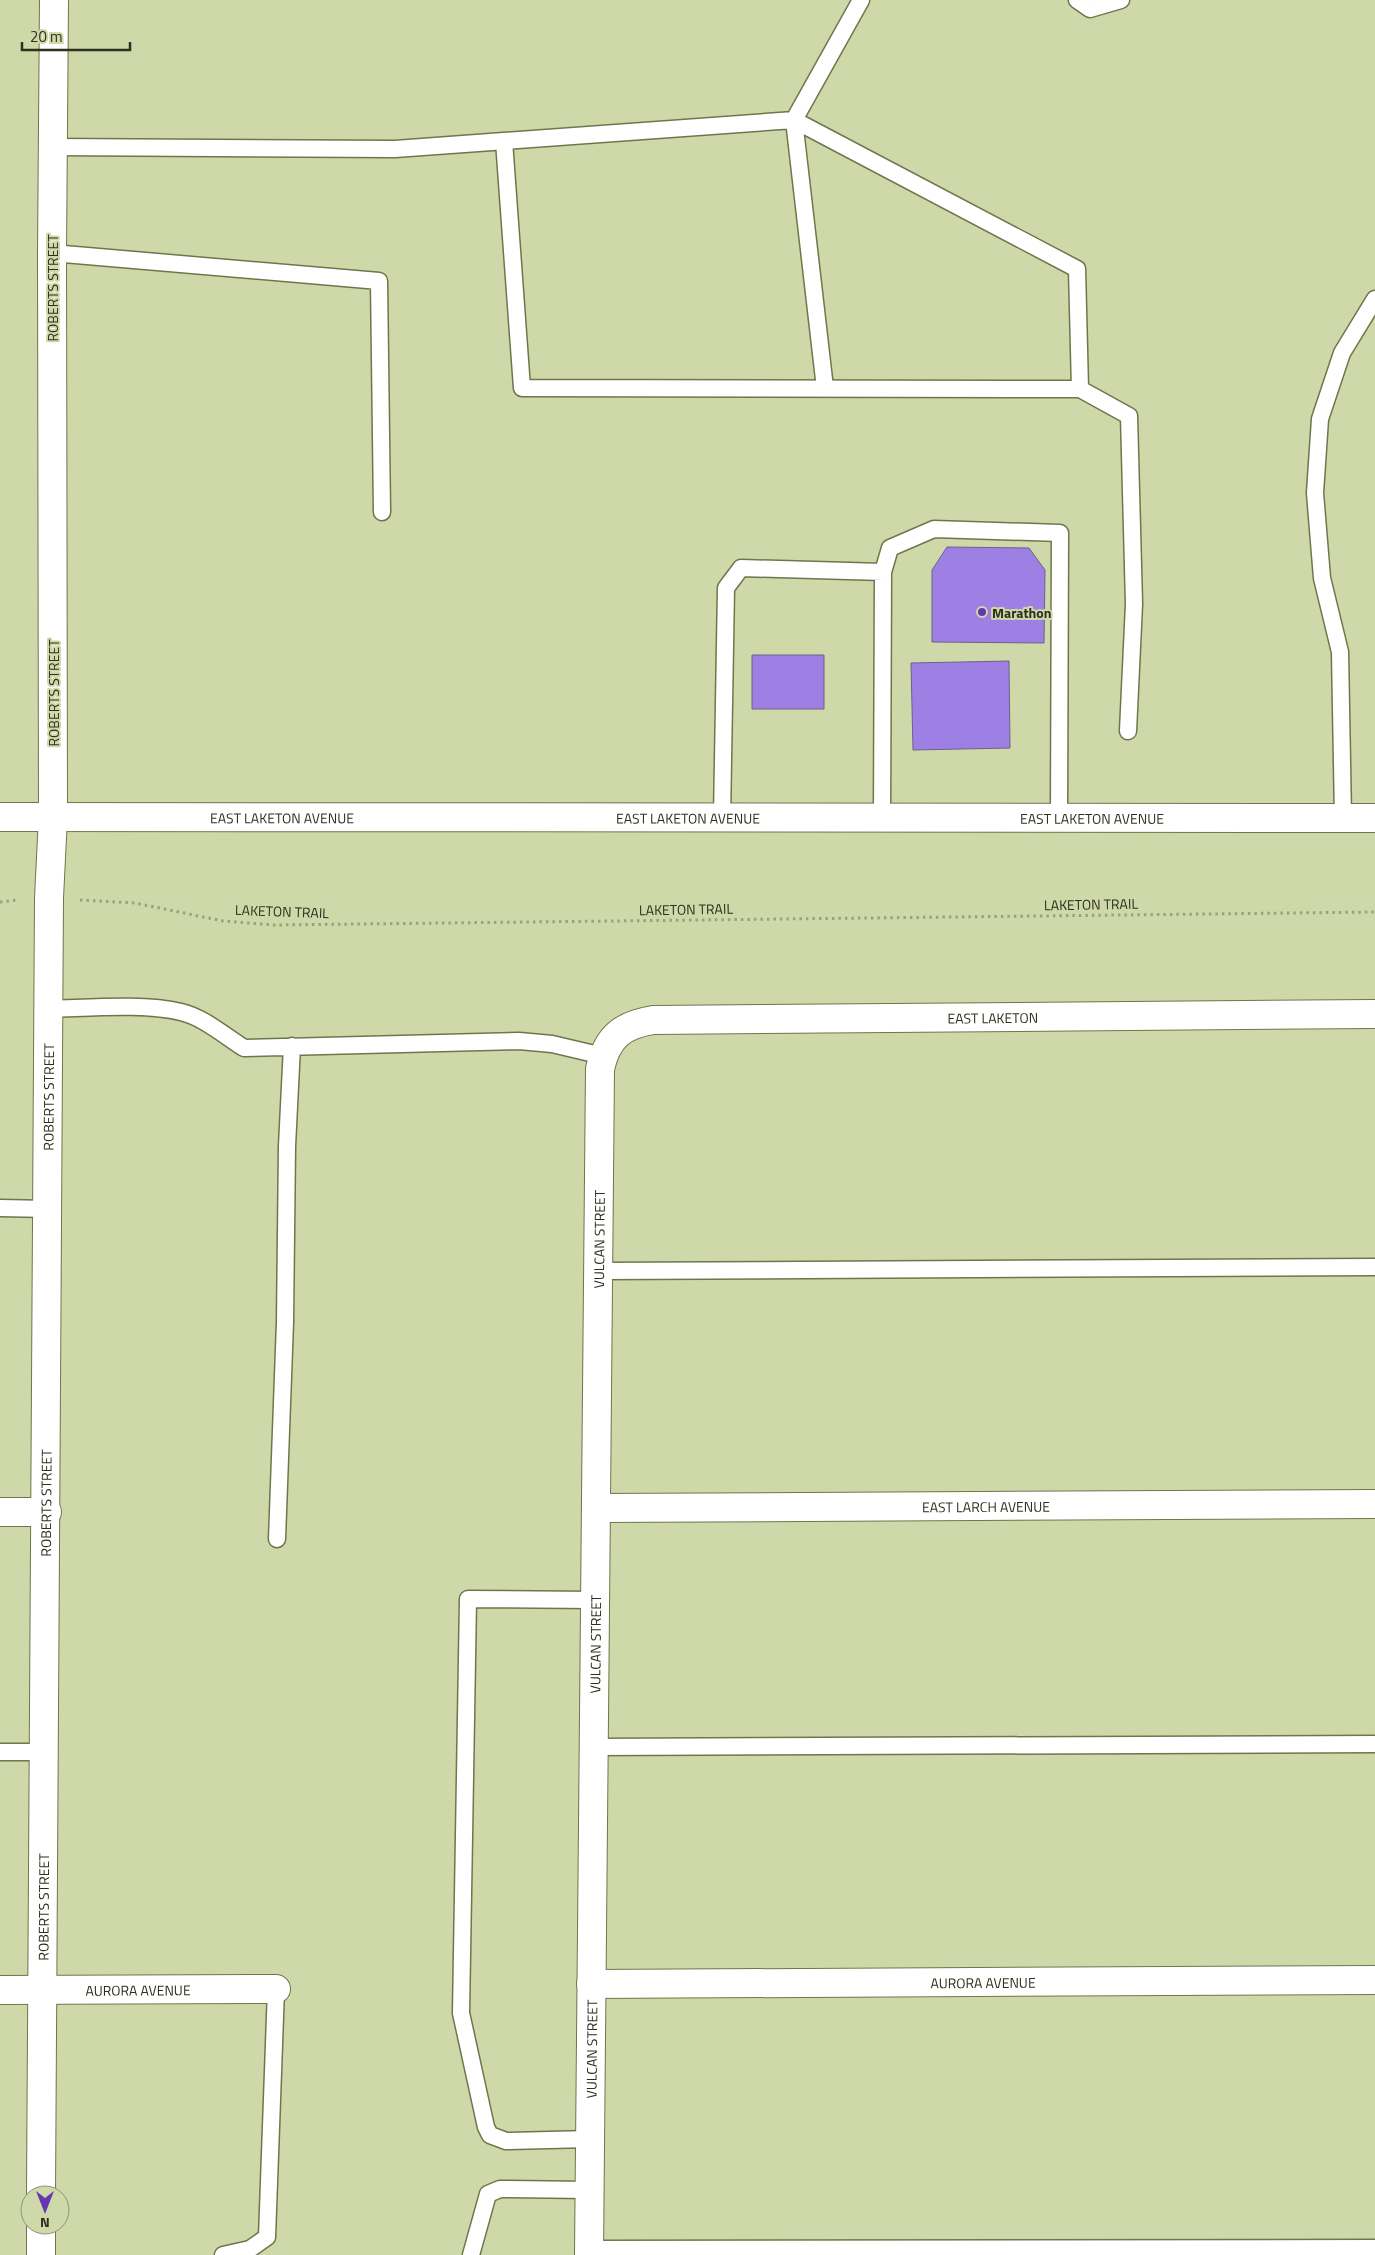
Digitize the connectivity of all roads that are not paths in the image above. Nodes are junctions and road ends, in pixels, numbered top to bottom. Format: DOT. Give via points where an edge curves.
graph roads {
  1 [pos="54,0"];
  2 [pos="861,0"];
  3 [pos="1077,0"];
  4 [pos="1120,0"];
  5 [pos="794,120"];
  6 [pos="504,141"];
  7 [pos="52,147"];
  8 [pos="52,253"];
  9 [pos="1375,299"];
  10 [pos="825,388"];
  11 [pos="1080,389"];
  12 [pos="382,512"];
  13 [pos="883,572"];
  14 [pos="1128,731"];
  15 [pos="0,817"];
  16 [pos="53,817"];
  17 [pos="722,818"];
  18 [pos="882,818"];
  19 [pos="1343,818"];
  20 [pos="1375,818"];
  21 [pos="1059,819"];
  22 [pos="50,1009"];
  23 [pos="1375,1014"];
  24 [pos="292,1046"];
  25 [pos="608,1046"];
  26 [pos="0,1208"];
  27 [pos="49,1209"];
  28 [pos="1375,1267"];
  29 [pos="599,1271"];
  30 [pos="1375,1504"];
  31 [pos="597,1508"];
  32 [pos="0,1512"];
  33 [pos="47,1512"];
  34 [pos="277,1539"];
  35 [pos="596,1600"];
  36 [pos="1375,1744"];
  37 [pos="594,1747"];
  38 [pos="0,1752"];
  39 [pos="45,1752"];
  40 [pos="1375,1980"];
  41 [pos="591,1984"];
  42 [pos="44,1989"];
  43 [pos="276,1989"];
  44 [pos="0,1990"];
  45 [pos="590,2139"];
  46 [pos="41,2185"];
  47 [pos="589,2190"];
  48 [pos="41,2235"];
  49 [pos="1375,2248"];
  50 [pos="589,2252"];
  51 [pos="41,2255"];
  52 [pos="223,2255"];
  53 [pos="471,2255"];
  1 -- 7 [label="street, ROBERTS STREET"];
  2 -- 5 [label="lane"];
  3 -- 4 [label="lane" via="1090,9"];
  5 -- 6 [label="lane"];
  5 -- 10 [label="lane"];
  5 -- 11 [label="lane" via="1077,268"];
  6 -- 7 [label="lane" via="395,149"];
  6 -- 10 [label="lane" via="522,388"];
  7 -- 8 [label="street, ROBERTS STREET"];
  8 -- 12 [label="lane" via="379,280"];
  8 -- 16 [label="street, ROBERTS STREET"];
  9 -- 19 [label="lane" via="1342,353 1320,420 1314,492 1322,578 1340,652"];
  10 -- 11 [label="lane"];
  11 -- 14 [label="lane" via="1129,416 1134,604"];
  13 -- 17 [label="lane" via="741,568 726,588"];
  13 -- 18 [label="lane"];
  13 -- 21 [label="lane" via="890,548 934,529 1060,533"];
  15 -- 16 [label="street, EAST LAKETON AVENUE"];
  16 -- 17 [label="street, EAST LAKETON AVENUE"];
  16 -- 22 [label="street, ROBERTS STREET" via="49,898"];
  17 -- 18 [label="street, EAST LAKETON AVENUE"];
  18 -- 21 [label="street, EAST LAKETON AVENUE"];
  19 -- 20 [label="street, EAST LAKETON AVENUE"];
  19 -- 21 [label="street, EAST LAKETON AVENUE"];
  22 -- 24 [label="lane" via="147,1008 182,1012 244,1048"];
  22 -- 27 [label="street, ROBERTS STREET"];
  23 -- 25 [label="street, EAST LAKETON" via="653,1020 638,1022"];
  24 -- 25 [label="lane" via="519,1041"];
  24 -- 34 [label="lane"];
  25 -- 29 [label="street, VULCAN STREET" via="600,1069"];
  26 -- 27 [label="lane"];
  27 -- 33 [label="street, ROBERTS STREET"];
  28 -- 29 [label="lane"];
  29 -- 31 [label="street, VULCAN STREET"];
  30 -- 31 [label="street, EAST LARCH AVENUE"];
  31 -- 35 [label="street, VULCAN STREET"];
  32 -- 33 [label="street"];
  33 -- 39 [label="street, ROBERTS STREET"];
  35 -- 37 [label="street, VULCAN STREET"];
  35 -- 45 [label="lane" via="468,1599 461,2013 490,2135 506,2141"];
  36 -- 37 [label="lane"];
  37 -- 41 [label="street, VULCAN STREET"];
  38 -- 39 [label="lane"];
  39 -- 42 [label="street, ROBERTS STREET"];
  40 -- 41 [label="street, AURORA AVENUE"];
  41 -- 45 [label="street, VULCAN STREET"];
  42 -- 43 [label="street, AURORA AVENUE"];
  42 -- 44 [label="street, AURORA AVENUE"];
  42 -- 46 [label="street, ROBERTS STREET"];
  43 -- 52 [label="lane" via="267,2238 250,2249"];
  45 -- 47 [label="street, VULCAN STREET"];
  47 -- 50 [label="street, VULCAN STREET"];
  47 -- 53 [label="lane" via="500,2189 488,2194"];
  48 -- 51 [label="street"];
  49 -- 50 [label="lane"];
}
